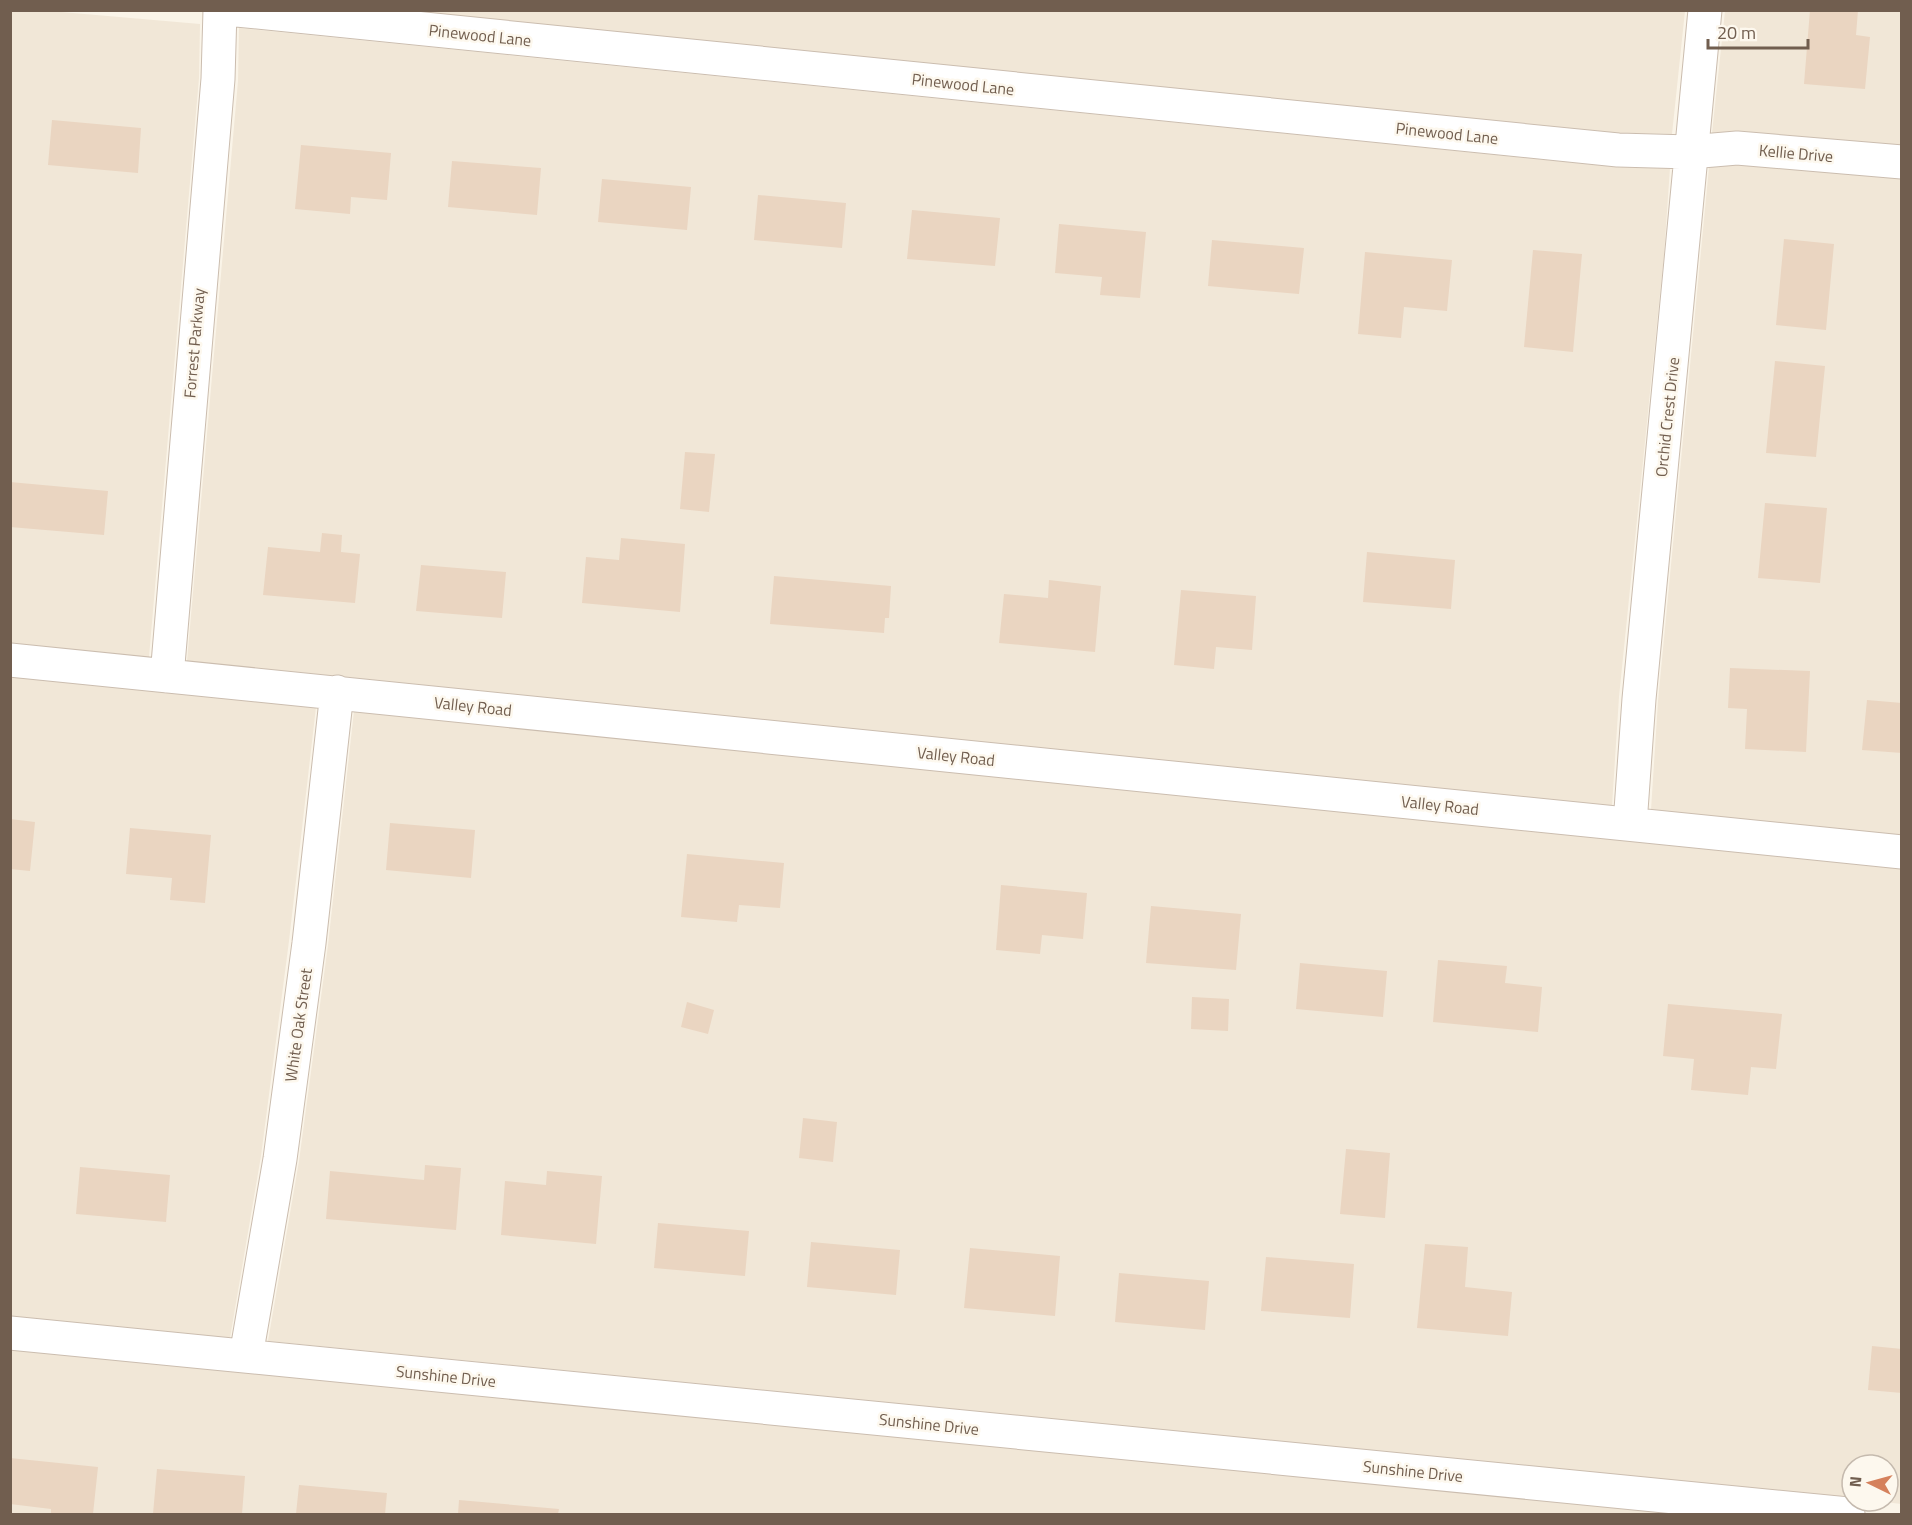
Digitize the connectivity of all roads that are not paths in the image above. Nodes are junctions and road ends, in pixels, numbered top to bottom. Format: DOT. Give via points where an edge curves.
graph roads {
  1 [pos="220,10"];
  2 [pos="237,10"];
  3 [pos="1705,10"];
  4 [pos="1690,152"];
  5 [pos="1902,162"];
  6 [pos="10,660"];
  7 [pos="167,676"];
  8 [pos="337,693"];
  9 [pos="1630,824"];
  10 [pos="1902,852"];
  11 [pos="10,1333"];
  12 [pos="246,1356"];
  13 [pos="1848,1515"];
  1 -- 7 [label="street, Forrest Parkway" via="218,79"];
  2 -- 4 [label="street, Pinewood Lane" via="1618,150"];
  3 -- 4 [label="street, Orchid Crest Drive"];
  4 -- 5 [label="street, Kellie Drive" via="1737,148"];
  4 -- 9 [label="street, Orchid Crest Drive"];
  6 -- 7 [label="street, Valley Road"];
  7 -- 8 [label="street, Valley Road"];
  8 -- 9 [label="street, Valley Road"];
  8 -- 12 [label="street, White Oak Street" via="280,1159"];
  9 -- 10 [label="street, Valley Road"];
  11 -- 12 [label="street, Sunshine Drive"];
  12 -- 13 [label="street, Sunshine Drive"];
}
